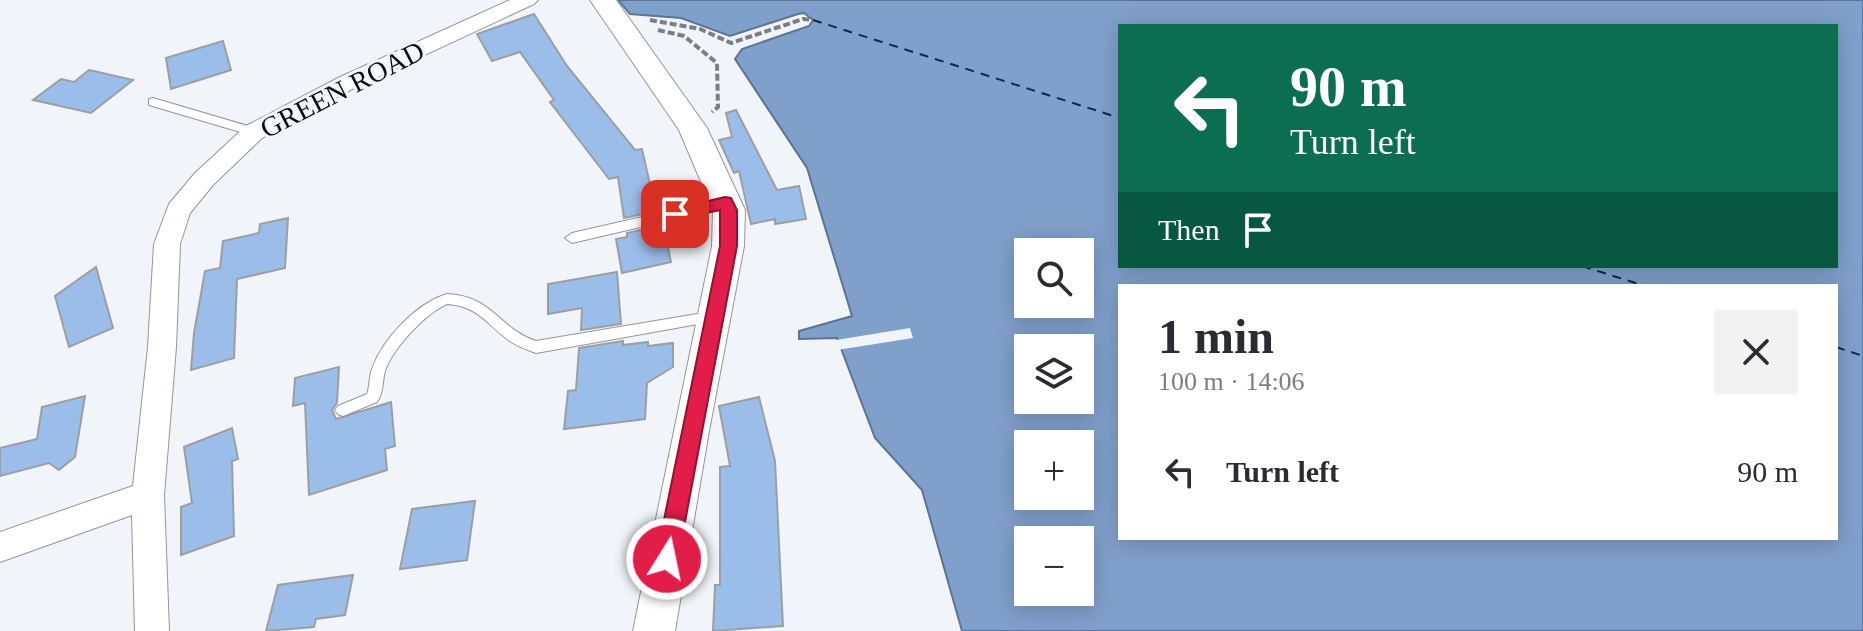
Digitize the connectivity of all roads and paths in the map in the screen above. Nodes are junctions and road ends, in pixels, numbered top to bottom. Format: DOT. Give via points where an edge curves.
graph roads {
  1 [pos="527,0"];
  2 [pos="615,18"];
  3 [pos="813,20"];
  4 [pos="153,102"];
  5 [pos="693,128"];
  6 [pos="254,132"];
  7 [pos="725,203"];
  8 [pos="572,238"];
  9 [pos="715,316"];
  10 [pos="343,410"];
  11 [pos="148,495"];
  12 [pos="0,547"];
  13 [pos="152,631"];
  14 [pos="654,631"];
  1 -- 6 [label="street, GREEN ROAD" via="348,82"];
  2 -- 3 [label="path" via="700,29 731,43"];
  2 -- 5 [label="street"];
  2 -- 5 [label="path" via="696,41 717,63 718,107"];
  4 -- 6 [label="lane"];
  5 -- 7 [label="street"];
  6 -- 11 [label="street, GREEN ROAD" via="178,210 167,244"];
  7 -- 8 [label="lane"];
  7 -- 9 [label="street" via="728,246"];
  9 -- 10 [label="lane" via="536,347 520,344 468,300 444,299 420,314 389,353 370,400"];
  9 -- 14 [label="street"];
  11 -- 12 [label="street"];
  11 -- 13 [label="street, GREEN ROAD"];
}
